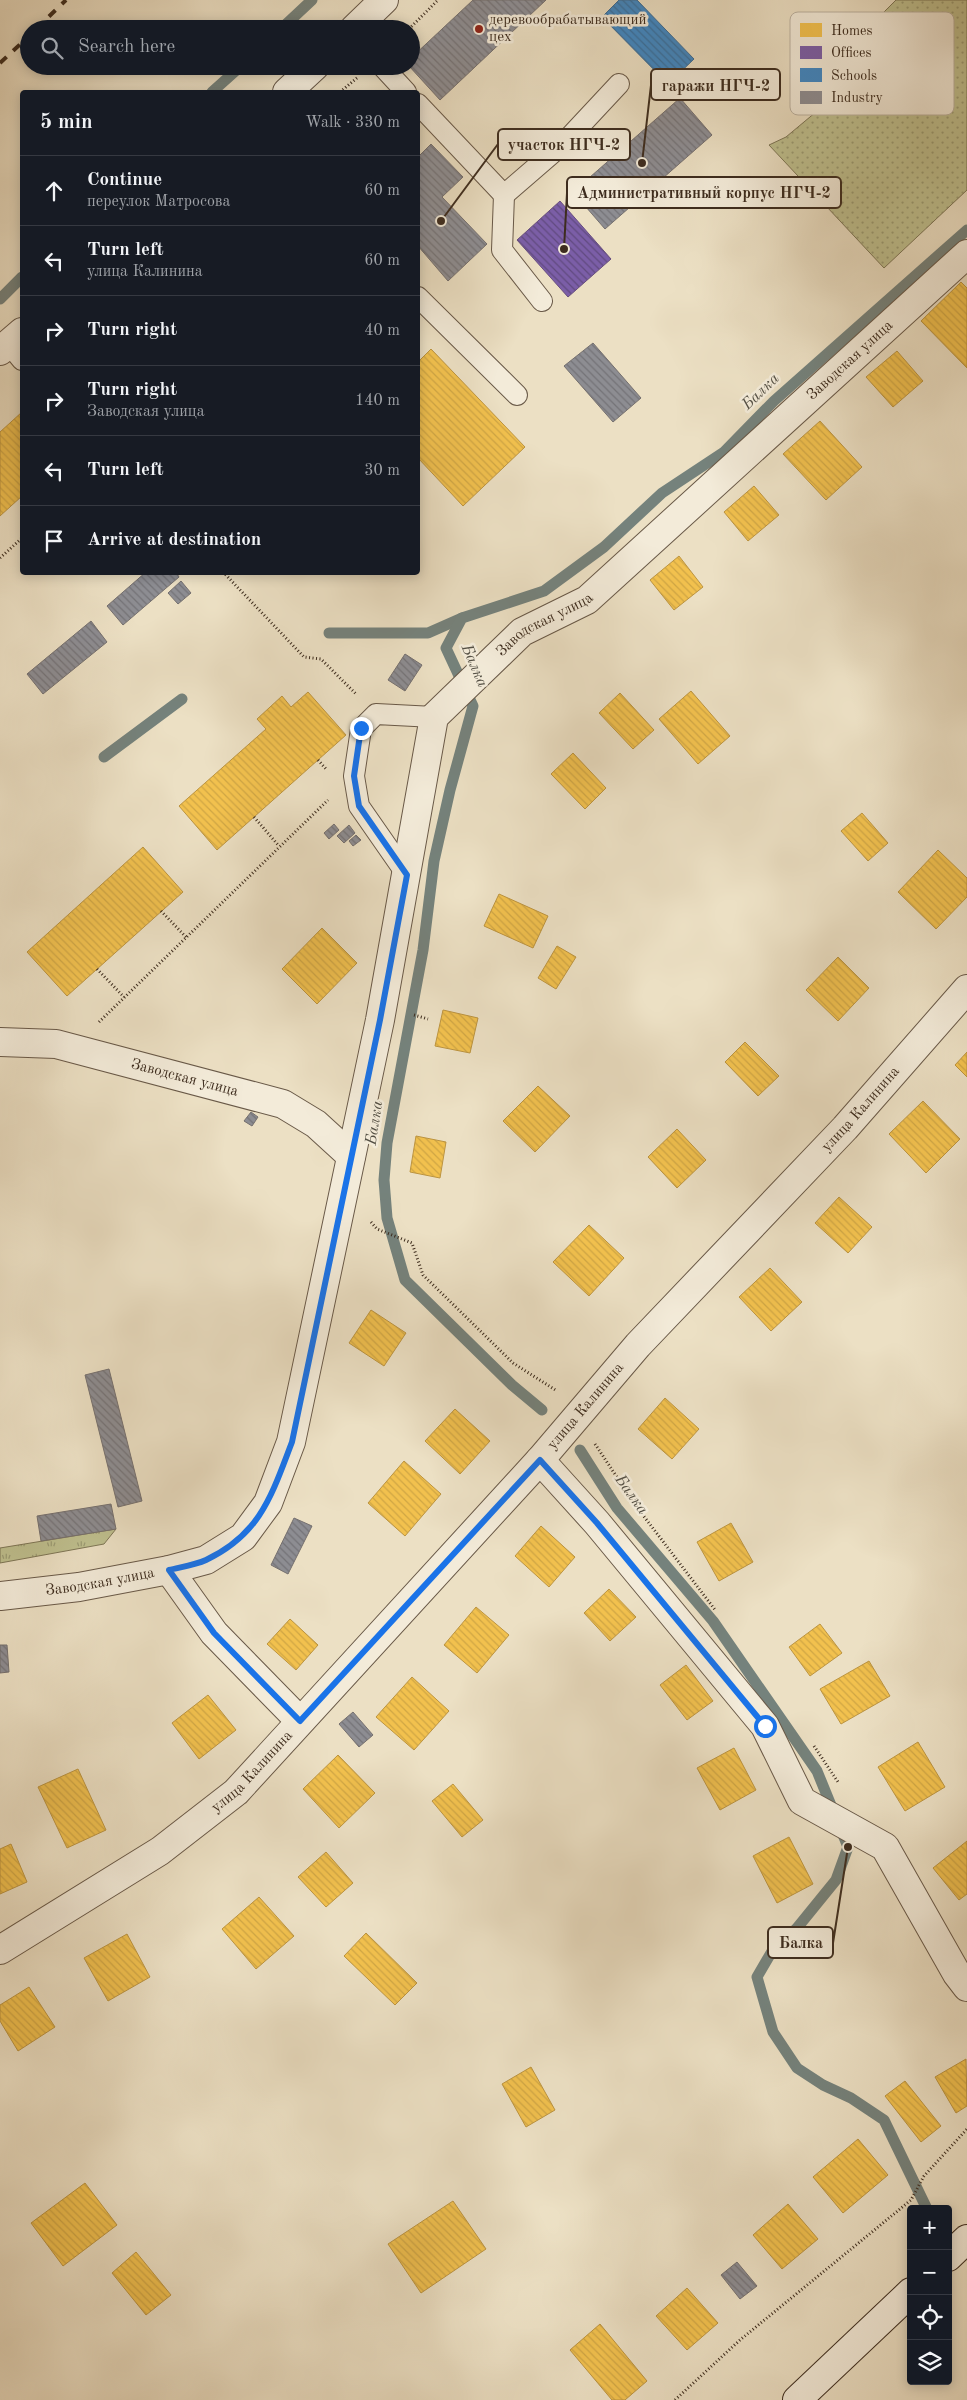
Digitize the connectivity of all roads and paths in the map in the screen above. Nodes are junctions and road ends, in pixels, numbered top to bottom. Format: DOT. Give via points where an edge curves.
graph roads {
  1 [pos="384,0"];
  2 [pos="438,0"];
  3 [pos="363,20"];
  4 [pos="418,20"];
  5 [pos="305,75"];
  6 [pos="390,75"];
  7 [pos="619,84"];
  8 [pos="289,90"];
  9 [pos="404,90"];
  10 [pos="420,106"];
  11 [pos="504,195"];
  12 [pos="967,254"];
  13 [pos="420,300"];
  14 [pos="542,301"];
  15 [pos="517,395"];
  16 [pos="20,540"];
  17 [pos="0,558"];
  18 [pos="226,575"];
  19 [pos="376,714"];
  20 [pos="434,717"];
  21 [pos="354,776"];
  22 [pos="254,817"];
  23 [pos="279,846"];
  24 [pos="407,875"];
  25 [pos="162,911"];
  26 [pos="186,937"];
  27 [pos="97,969"];
  28 [pos="967,990"];
  29 [pos="124,997"];
  30 [pos="417,1016"];
  31 [pos="428,1019"];
  32 [pos="0,1042"];
  33 [pos="72,1048"];
  34 [pos="351,1156"];
  35 [pos="377,1230"];
  36 [pos="412,1243"];
  37 [pos="540,1460"];
  38 [pos="169,1570"];
  39 [pos="0,1596"];
  40 [pos="300,1721"];
  41 [pos="0,1950"];
  42 [pos="967,1987"];
  43 [pos="967,2129"];
  44 [pos="967,2239"];
  45 [pos="952,2253"];
  46 [pos="908,2295"];
  47 [pos="675,2400"];
  48 [pos="797,2400"];
  1 -- 3 [label="street"];
  2 -- 4 [label="path"];
  5 -- 8 [label="street"];
  6 -- 9 [label="lane"];
  7 -- 11 [label="lane" via="564,144"];
  10 -- 11 [label="lane"];
  11 -- 14 [label="lane" via="502,250"];
  12 -- 20 [label="street, Заводская улица" via="587,600 522,632"];
  13 -- 15 [label="lane"];
  16 -- 17 [label="path"];
  18 -- 19 [label="path" via="304,657 322,659"];
  19 -- 20 [label="lane"];
  19 -- 21 [label="lane" via="361,728"];
  20 -- 24 [label="street, Заводская улица"];
  21 -- 23 [label="path"];
  21 -- 24 [label="lane" via="359,806"];
  22 -- 23 [label="path"];
  23 -- 26 [label="path"];
  24 -- 34 [label="street, Заводская улица"];
  25 -- 26 [label="path"];
  26 -- 29 [label="path"];
  27 -- 29 [label="path"];
  28 -- 37 [label="street, улица Калинина" via="845,1128 638,1345"];
  29 -- 33 [label="path"];
  30 -- 31 [label="path"];
  32 -- 33 [label="street, Заводская улица" via="56,1044"];
  33 -- 34 [label="street, Заводская улица" via="282,1104 316,1124"];
  34 -- 38 [label="street, Заводская улица" via="292,1442 268,1504 243,1537 206,1560"];
  35 -- 36 [label="path"];
  37 -- 40 [label="street, улица Калинина"];
  37 -- 42 [label="street" via="597,1523 765,1726 802,1801 885,1847"];
  38 -- 39 [label="street, Заводская улица" via="79,1587"];
  38 -- 40 [label="street" via="214,1633"];
  40 -- 41 [label="street, улица Калинина" via="236,1792 168,1845"];
  43 -- 47 [label="path" via="924,2176 911,2200 740,2340"];
  44 -- 45 [label="street"];
  46 -- 48 [label="street"];
}
